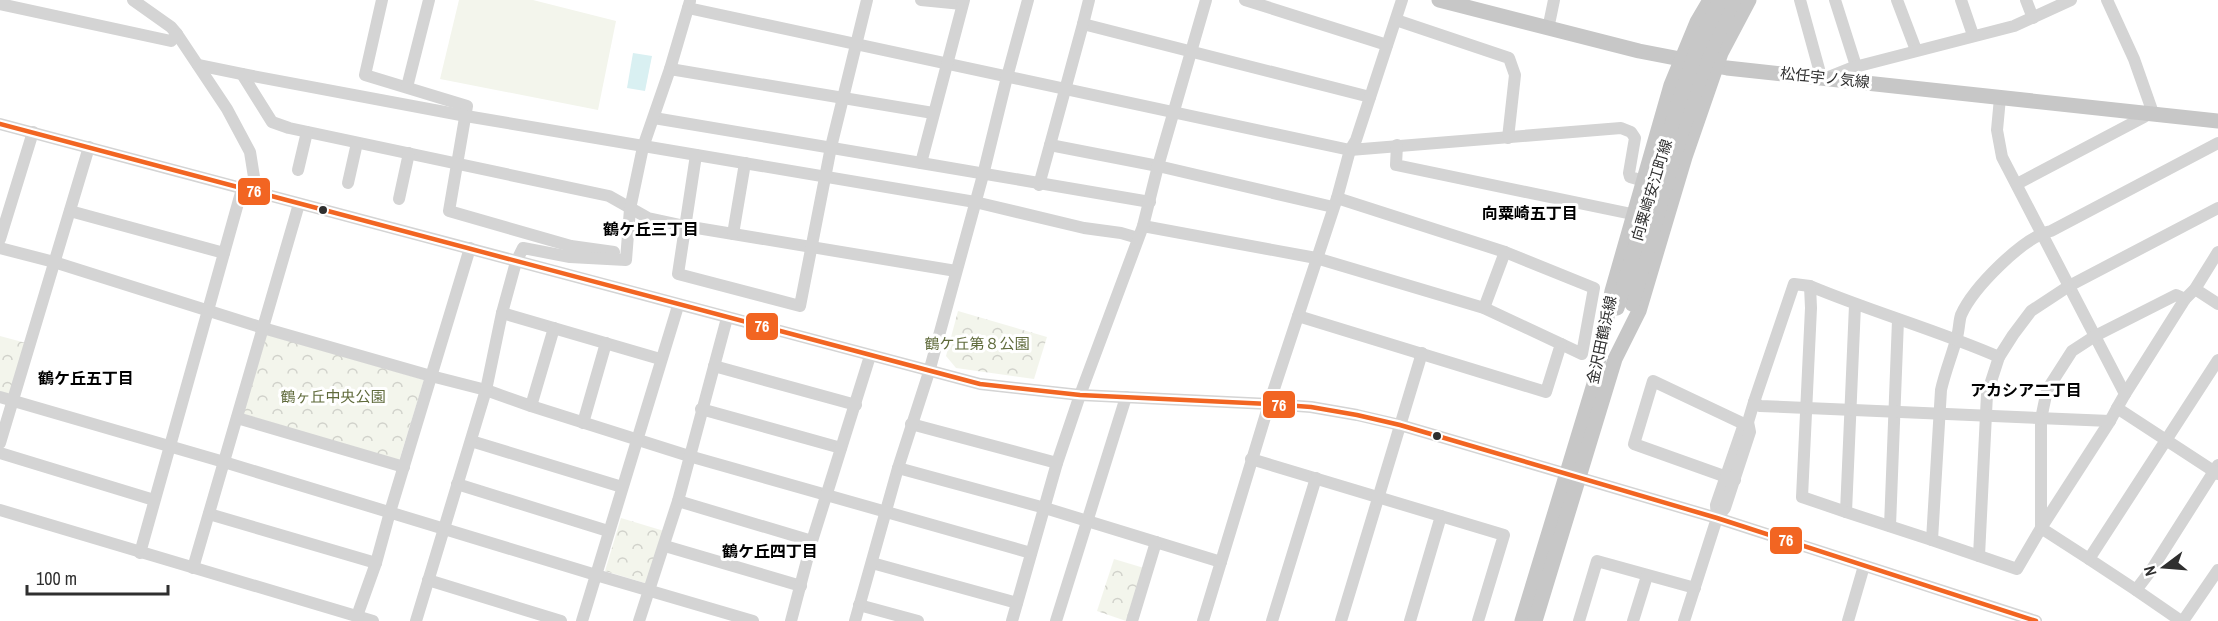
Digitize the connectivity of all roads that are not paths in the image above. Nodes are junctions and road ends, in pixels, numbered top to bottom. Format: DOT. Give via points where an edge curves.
graph roads {
  1 [pos="133,0"];
  2 [pos="382,0"];
  3 [pos="429,0"];
  4 [pos="867,0"];
  5 [pos="921,0"];
  6 [pos="1028,0"];
  7 [pos="1089,0"];
  8 [pos="1206,0"];
  9 [pos="1245,0"];
  10 [pos="1402,0"];
  11 [pos="1439,0"];
  12 [pos="1554,0"];
  13 [pos="1709,0"];
  14 [pos="1720,0"];
  15 [pos="1757,0"];
  16 [pos="1800,0"];
  17 [pos="1835,0"];
  18 [pos="1897,0"];
  19 [pos="1961,0"];
  20 [pos="2025,0"];
  21 [pos="2071,0"];
  22 [pos="2107,0"];
  23 [pos="963,2"];
  24 [pos="1742,3"];
  25 [pos="0,4"];
  26 [pos="689,4"];
  27 [pos="2033,18"];
  28 [pos="1396,20"];
  29 [pos="1083,24"];
  30 [pos="1548,29"];
  31 [pos="177,34"];
  32 [pos="1973,35"];
  33 [pos="856,44"];
  34 [pos="1387,45"];
  35 [pos="1191,50"];
  36 [pos="1916,50"];
  37 [pos="1682,59"];
  38 [pos="946,64"];
  39 [pos="198,65"];
  40 [pos="1716,66"];
  41 [pos="1856,66"];
  42 [pos="670,69"];
  43 [pos="242,74"];
  44 [pos="1007,77"];
  45 [pos="1822,78"];
  46 [pos="407,87"];
  47 [pos="1065,90"];
  48 [pos="844,97"];
  49 [pos="1370,97"];
  50 [pos="2000,98"];
  51 [pos="1174,112"];
  52 [pos="933,113"];
  53 [pos="2149,113"];
  54 [pos="466,116"];
  55 [pos="654,118"];
  56 [pos="2218,121"];
  57 [pos="0,124"];
  58 [pos="33,132"];
  59 [pos="307,132"];
  60 [pos="1508,138"];
  61 [pos="357,143"];
  62 [pos="2218,143"];
  63 [pos="1050,145"];
  64 [pos="1397,145"];
  65 [pos="89,147"];
  66 [pos="643,147"];
  67 [pos="831,147"];
  68 [pos="1350,150"];
  69 [pos="409,153"];
  70 [pos="696,155"];
  71 [pos="456,163"];
  72 [pos="745,163"];
  73 [pos="921,163"];
  74 [pos="1158,166"];
  75 [pos="298,170"];
  76 [pos="983,175"];
  77 [pos="825,176"];
  78 [pos="1644,182"];
  79 [pos="348,183"];
  80 [pos="2017,184"];
  81 [pos="1039,185"];
  82 [pos="247,190"];
  83 [pos="0,191"];
  84 [pos="14,194"];
  85 [pos="399,199"];
  86 [pos="975,202"];
  87 [pos="1150,202"];
  88 [pos="1335,202"];
  89 [pos="299,204"];
  90 [pos="2218,208"];
  91 [pos="630,209"];
  92 [pos="70,211"];
  93 [pos="1627,213"];
  94 [pos="685,226"];
  95 [pos="1140,232"];
  96 [pos="2042,233"];
  97 [pos="733,234"];
  98 [pos="0,239"];
  99 [pos="812,247"];
  100 [pos="0,248"];
  101 [pos="470,248"];
  102 [pos="1505,252"];
  103 [pos="2218,252"];
  104 [pos="224,253"];
  105 [pos="627,254"];
  106 [pos="1316,258"];
  107 [pos="54,262"];
  108 [pos="516,262"];
  109 [pos="956,271"];
  110 [pos="1810,286"];
  111 [pos="2069,286"];
  112 [pos="2194,289"];
  113 [pos="2185,299"];
  114 [pos="1855,304"];
  115 [pos="2218,304"];
  116 [pos="678,306"];
  117 [pos="1624,306"];
  118 [pos="1484,308"];
  119 [pos="208,311"];
  120 [pos="502,313"];
  121 [pos="1298,316"];
  122 [pos="727,318"];
  123 [pos="1898,320"];
  124 [pos="263,328"];
  125 [pos="554,328"];
  126 [pos="2095,336"];
  127 [pos="1957,339"];
  128 [pos="606,343"];
  129 [pos="1561,344"];
  130 [pos="1422,353"];
  131 [pos="870,356"];
  132 [pos="1999,357"];
  133 [pos="1615,358"];
  134 [pos="660,359"];
  135 [pos="2218,360"];
  136 [pos="714,366"];
  137 [pos="929,372"];
  138 [pos="431,376"];
  139 [pos="1593,384"];
  140 [pos="486,390"];
  141 [pos="2125,394"];
  142 [pos="1080,395"];
  143 [pos="0,397"];
  144 [pos="1126,397"];
  145 [pos="13,400"];
  146 [pos="1754,402"];
  147 [pos="1269,404"];
  148 [pos="856,405"];
  149 [pos="531,406"];
  150 [pos="1806,408"];
  151 [pos="2117,408"];
  152 [pos="701,409"];
  153 [pos="1850,411"];
  154 [pos="1895,413"];
  155 [pos="1939,414"];
  156 [pos="1986,417"];
  157 [pos="237,418"];
  158 [pos="2041,419"];
  159 [pos="2110,421"];
  160 [pos="583,423"];
  161 [pos="1746,423"];
  162 [pos="911,424"];
  163 [pos="1400,425"];
  164 [pos="638,439"];
  165 [pos="2167,440"];
  166 [pos="471,441"];
  167 [pos="0,443"];
  168 [pos="170,446"];
  169 [pos="841,448"];
  170 [pos="0,453"];
  171 [pos="689,456"];
  172 [pos="1251,459"];
  173 [pos="224,462"];
  174 [pos="1057,463"];
  175 [pos="404,467"];
  176 [pos="898,468"];
  177 [pos="2217,470"];
  178 [pos="1572,476"];
  179 [pos="1316,478"];
  180 [pos="1730,478"];
  181 [pos="457,484"];
  182 [pos="622,487"];
  183 [pos="826,493"];
  184 [pos="1379,498"];
  185 [pos="154,500"];
  186 [pos="678,501"];
  187 [pos="1045,508"];
  188 [pos="0,510"];
  189 [pos="390,512"];
  190 [pos="886,512"];
  191 [pos="1846,512"];
  192 [pos="209,514"];
  193 [pos="1442,516"];
  194 [pos="1717,518"];
  195 [pos="1086,521"];
  196 [pos="1890,526"];
  197 [pos="2041,528"];
  198 [pos="443,529"];
  199 [pos="608,531"];
  200 [pos="1932,540"];
  201 [pos="812,541"];
  202 [pos="1156,542"];
  203 [pos="664,546"];
  204 [pos="140,552"];
  205 [pos="1031,553"];
  206 [pos="1979,556"];
  207 [pos="2089,559"];
  208 [pos="376,562"];
  209 [pos="1221,562"];
  210 [pos="872,563"];
  211 [pos="1864,566"];
  212 [pos="193,568"];
  213 [pos="2218,570"];
  214 [pos="596,575"];
  215 [pos="1647,576"];
  216 [pos="428,580"];
  217 [pos="801,586"];
  218 [pos="1695,588"];
  219 [pos="2136,590"];
  220 [pos="650,591"];
  221 [pos="1017,603"];
  222 [pos="859,605"];
  223 [pos="1992,607"];
  224 [pos="357,616"];
  225 [pos="373,621"];
  226 [pos="416,621"];
  227 [pos="561,621"];
  228 [pos="582,621"];
  229 [pos="639,621"];
  230 [pos="753,621"];
  231 [pos="791,621"];
  232 [pos="855,621"];
  233 [pos="915,621"];
  234 [pos="1012,621"];
  235 [pos="1056,621"];
  236 [pos="1132,621"];
  237 [pos="1203,621"];
  238 [pos="1272,621"];
  239 [pos="1341,621"];
  240 [pos="1410,621"];
  241 [pos="1478,621"];
  242 [pos="1522,621"];
  243 [pos="1535,621"];
  244 [pos="1579,621"];
  245 [pos="1633,621"];
  246 [pos="1684,621"];
  247 [pos="1848,621"];
  248 [pos="1988,621"];
  249 [pos="2036,621"];
  250 [pos="2182,621"];
  1 -- 31 [label="street"];
  2 -- 46 [label="street" via="364,75"];
  3 -- 46 [label="street"];
  4 -- 33 [label="street"];
  5 -- 23 [label="street"];
  6 -- 44 [label="street"];
  7 -- 29 [label="street"];
  8 -- 35 [label="street"];
  9 -- 34 [label="street"];
  10 -- 28 [label="street"];
  11 -- 30 [label="main road, 松任宇ノ気線"];
  12 -- 30 [label="street"];
  13 -- 37 [label="main road, 金沢田鶴浜線"];
  14 -- 117 [label="main road, 向粟崎安江町線, bridge" via="1678,104"];
  15 -- 24 [label="street" via="1750,11"];
  16 -- 45 [label="street"];
  17 -- 41 [label="street"];
  18 -- 36 [label="street"];
  19 -- 32 [label="street"];
  20 -- 27 [label="street"];
  21 -- 27 [label="street"];
  22 -- 53 [label="street" via="2134,59"];
  23 -- 38 [label="street"];
  24 -- 40 [label="main road, 金沢田鶴浜線"];
  24 -- 117 [label="main road, 向粟崎安江町線, bridge" via="1709,53"];
  25 -- 31 [label="street" via="171,41"];
  26 -- 33 [label="street"];
  26 -- 42 [label="street"];
  27 -- 32 [label="street"];
  28 -- 34 [label="street"];
  28 -- 60 [label="street" via="1509,58 1515,75"];
  29 -- 35 [label="street"];
  29 -- 47 [label="street"];
  30 -- 37 [label="main road, 松任宇ノ気線"];
  31 -- 39 [label="street"];
  32 -- 36 [label="street"];
  33 -- 38 [label="street"];
  33 -- 48 [label="street"];
  34 -- 49 [label="street"];
  35 -- 49 [label="street"];
  35 -- 51 [label="street"];
  36 -- 41 [label="street"];
  37 -- 40 [label="main road, 松任宇ノ気線"];
  37 -- 78 [label="main road, 金沢田鶴浜線"];
  38 -- 44 [label="street"];
  38 -- 52 [label="street"];
  39 -- 43 [label="street"];
  39 -- 82 [label="street" via="250,152 254,177"];
  40 -- 45 [label="main road, 松任宇ノ気線"];
  40 -- 133 [label="main road, 金沢田鶴浜線" via="1639,310"];
  41 -- 45 [label="street"];
  42 -- 48 [label="street"];
  42 -- 55 [label="street"];
  43 -- 54 [label="street"];
  43 -- 59 [label="street" via="272,122"];
  44 -- 47 [label="street"];
  44 -- 76 [label="street"];
  45 -- 50 [label="main road, 松任宇ノ気線"];
  46 -- 54 [label="street" via="467,106"];
  47 -- 51 [label="street"];
  47 -- 63 [label="street"];
  48 -- 52 [label="street"];
  48 -- 67 [label="street"];
  49 -- 68 [label="street"];
  50 -- 53 [label="main road, 松任宇ノ気線"];
  50 -- 80 [label="street" via="1997,130 2002,158"];
  51 -- 68 [label="street"];
  51 -- 74 [label="street"];
  52 -- 73 [label="street"];
  53 -- 56 [label="main road, 松任宇ノ気線"];
  53 -- 80 [label="street"];
  54 -- 66 [label="street"];
  54 -- 71 [label="street"];
  55 -- 66 [label="street"];
  55 -- 67 [label="street"];
  57 -- 58 [label="street"];
  58 -- 65 [label="street"];
  58 -- 84 [label="street"];
  59 -- 61 [label="street"];
  59 -- 75 [label="street"];
  60 -- 64 [label="street"];
  60 -- 78 [label="street" via="1621,128 1635,138 1629,173"];
  61 -- 69 [label="street"];
  61 -- 79 [label="street"];
  62 -- 96 [label="street"];
  63 -- 74 [label="street"];
  63 -- 81 [label="street"];
  64 -- 68 [label="street"];
  64 -- 93 [label="street" via="1396,165"];
  65 -- 82 [label="street"];
  65 -- 92 [label="street"];
  66 -- 70 [label="street"];
  66 -- 91 [label="street"];
  67 -- 73 [label="street"];
  67 -- 77 [label="street"];
  68 -- 88 [label="street"];
  69 -- 71 [label="street"];
  69 -- 85 [label="street"];
  70 -- 72 [label="street"];
  70 -- 94 [label="street"];
  71 -- 91 [label="street" via="609,196"];
  71 -- 105 [label="street" via="449,211 571,246"];
  72 -- 77 [label="street"];
  72 -- 97 [label="street"];
  73 -- 76 [label="street"];
  74 -- 87 [label="street"];
  74 -- 88 [label="street"];
  76 -- 81 [label="street"];
  76 -- 86 [label="street"];
  77 -- 86 [label="street"];
  77 -- 99 [label="street"];
  78 -- 139 [label="main road, 金沢田鶴浜線" via="1612,291"];
  80 -- 96 [label="street"];
  81 -- 87 [label="street"];
  82 -- 89 [label="street"];
  82 -- 104 [label="street"];
  83 -- 84 [label="street"];
  84 -- 98 [label="street"];
  86 -- 95 [label="street" via="1084,228"];
  86 -- 109 [label="street"];
  87 -- 95 [label="street"];
  88 -- 102 [label="street"];
  88 -- 106 [label="street"];
  89 -- 101 [label="street"];
  89 -- 124 [label="street"];
  90 -- 111 [label="street"];
  91 -- 94 [label="street" via="648,218"];
  91 -- 105 [label="street"];
  92 -- 104 [label="street"];
  92 -- 107 [label="street"];
  94 -- 97 [label="street"];
  94 -- 99 [label="street" via="678,274 800,306"];
  95 -- 106 [label="street"];
  95 -- 142 [label="street"];
  96 -- 111 [label="street"];
  96 -- 127 [label="street" via="2001,264 1978,291 1961,315"];
  97 -- 99 [label="street"];
  99 -- 109 [label="street"];
  100 -- 107 [label="street"];
  101 -- 108 [label="street"];
  101 -- 138 [label="street"];
  102 -- 118 [label="street"];
  102 -- 129 [label="street" via="1593,288 1582,354"];
  103 -- 112 [label="street"];
  104 -- 119 [label="street"];
  105 -- 108 [label="street" via="626,260 570,257 523,248"];
  106 -- 118 [label="street"];
  106 -- 121 [label="street"];
  107 -- 119 [label="street"];
  107 -- 145 [label="street"];
  108 -- 116 [label="street"];
  108 -- 120 [label="street"];
  109 -- 137 [label="street"];
  110 -- 114 [label="street"];
  110 -- 146 [label="street" via="1794,284"];
  110 -- 150 [label="street"];
  111 -- 126 [label="street"];
  111 -- 132 [label="street" via="2031,311"];
  112 -- 113 [label="street"];
  112 -- 115 [label="street"];
  113 -- 126 [label="street" via="2176,295"];
  113 -- 141 [label="street"];
  114 -- 123 [label="street"];
  114 -- 153 [label="street"];
  116 -- 122 [label="street"];
  116 -- 134 [label="street"];
  117 -- 133 [label="main road, 向粟崎安江町線"];
  117 -- 139 [label="main road, 向粟崎安江町線"];
  118 -- 129 [label="street"];
  119 -- 124 [label="street"];
  119 -- 168 [label="street"];
  120 -- 125 [label="street"];
  120 -- 140 [label="street"];
  121 -- 130 [label="street"];
  121 -- 147 [label="street"];
  122 -- 131 [label="street"];
  122 -- 136 [label="street"];
  123 -- 127 [label="street"];
  123 -- 154 [label="street"];
  124 -- 138 [label="street"];
  124 -- 157 [label="street"];
  125 -- 128 [label="street"];
  125 -- 149 [label="street"];
  126 -- 141 [label="street"];
  126 -- 158 [label="street" via="2072,351 2058,372 2047,390"];
  127 -- 132 [label="street"];
  127 -- 155 [label="street" via="1945,369"];
  128 -- 134 [label="street"];
  128 -- 160 [label="street"];
  129 -- 130 [label="street" via="1546,392"];
  130 -- 163 [label="street"];
  131 -- 137 [label="street"];
  131 -- 148 [label="street"];
  132 -- 156 [label="street" via="1987,394"];
  133 -- 178 [label="main road, 金沢田鶴浜線"];
  134 -- 164 [label="street"];
  135 -- 165 [label="street"];
  136 -- 148 [label="street"];
  136 -- 152 [label="street"];
  137 -- 142 [label="street" via="980,384"];
  137 -- 162 [label="street"];
  138 -- 140 [label="street"];
  138 -- 175 [label="street"];
  139 -- 178 [label="main road, 金沢田鶴浜線"];
  140 -- 149 [label="street"];
  140 -- 166 [label="street"];
  141 -- 151 [label="street"];
  142 -- 144 [label="street"];
  142 -- 174 [label="street"];
  143 -- 145 [label="street"];
  144 -- 147 [label="street"];
  144 -- 195 [label="street"];
  145 -- 167 [label="street"];
  145 -- 168 [label="street"];
  146 -- 150 [label="street" via="1760,406"];
  146 -- 161 [label="street"];
  147 -- 163 [label="street" via="1334,411"];
  147 -- 172 [label="street"];
  148 -- 169 [label="street"];
  149 -- 160 [label="street"];
  150 -- 153 [label="street"];
  150 -- 191 [label="street" via="1802,497"];
  151 -- 159 [label="street"];
  151 -- 165 [label="street"];
  152 -- 169 [label="street"];
  152 -- 171 [label="street"];
  153 -- 154 [label="street"];
  153 -- 191 [label="street"];
  154 -- 155 [label="street"];
  154 -- 196 [label="street"];
  155 -- 156 [label="street"];
  155 -- 200 [label="street"];
  156 -- 158 [label="street"];
  156 -- 206 [label="street"];
  157 -- 173 [label="street"];
  157 -- 175 [label="street"];
  158 -- 159 [label="street"];
  158 -- 197 [label="street"];
  159 -- 197 [label="street"];
  160 -- 164 [label="street"];
  161 -- 180 [label="street" via="1750,432"];
  161 -- 180 [label="street" via="1653,381 1634,444"];
  162 -- 174 [label="street"];
  162 -- 176 [label="street"];
  163 -- 178 [label="street"];
  163 -- 184 [label="street"];
  164 -- 171 [label="street"];
  164 -- 182 [label="street"];
  165 -- 177 [label="street"];
  165 -- 207 [label="street"];
  166 -- 181 [label="street"];
  166 -- 182 [label="street"];
  168 -- 173 [label="street"];
  168 -- 185 [label="street"];
  169 -- 183 [label="street"];
  170 -- 185 [label="street"];
  171 -- 183 [label="street"];
  171 -- 186 [label="street"];
  172 -- 179 [label="street"];
  172 -- 209 [label="street"];
  173 -- 189 [label="street"];
  173 -- 192 [label="street"];
  174 -- 187 [label="street"];
  175 -- 189 [label="street"];
  176 -- 187 [label="street"];
  176 -- 190 [label="street"];
  177 -- 219 [label="street"];
  178 -- 194 [label="street"];
  178 -- 242 [label="main road, 金沢田鶴浜線"];
  178 -- 243 [label="main road, 金沢田鶴浜線"];
  179 -- 184 [label="street"];
  179 -- 238 [label="street"];
  180 -- 194 [label="street" via="1725,508"];
  181 -- 198 [label="street"];
  181 -- 199 [label="street"];
  182 -- 199 [label="street"];
  183 -- 190 [label="street"];
  183 -- 201 [label="street"];
  184 -- 193 [label="street"];
  184 -- 239 [label="street"];
  185 -- 204 [label="street"];
  186 -- 201 [label="street"];
  186 -- 203 [label="street"];
  187 -- 195 [label="street"];
  187 -- 205 [label="street"];
  188 -- 204 [label="street"];
  189 -- 198 [label="street"];
  189 -- 208 [label="street"];
  190 -- 205 [label="street"];
  190 -- 210 [label="street"];
  191 -- 196 [label="street"];
  192 -- 208 [label="street"];
  192 -- 212 [label="street"];
  193 -- 240 [label="street"];
  193 -- 241 [label="street" via="1504,535"];
  194 -- 211 [label="street"];
  194 -- 218 [label="street"];
  195 -- 202 [label="street"];
  195 -- 235 [label="street"];
  196 -- 200 [label="street"];
  197 -- 206 [label="street" via="2017,569"];
  197 -- 207 [label="street"];
  198 -- 214 [label="street"];
  198 -- 216 [label="street"];
  199 -- 214 [label="street"];
  200 -- 206 [label="street"];
  201 -- 217 [label="street"];
  202 -- 209 [label="street"];
  202 -- 236 [label="street"];
  203 -- 217 [label="street"];
  203 -- 220 [label="street"];
  204 -- 212 [label="street"];
  205 -- 221 [label="street"];
  207 -- 219 [label="street"];
  208 -- 224 [label="street"];
  209 -- 237 [label="street"];
  210 -- 221 [label="street"];
  210 -- 222 [label="street"];
  211 -- 223 [label="street"];
  211 -- 247 [label="street"];
  212 -- 224 [label="street"];
  213 -- 250 [label="street"];
  214 -- 220 [label="street"];
  214 -- 228 [label="street"];
  215 -- 218 [label="street"];
  215 -- 244 [label="street" via="1598,561"];
  215 -- 245 [label="street"];
  216 -- 226 [label="street"];
  216 -- 227 [label="street"];
  217 -- 231 [label="street"];
  218 -- 246 [label="street"];
  219 -- 250 [label="street"];
  220 -- 229 [label="street"];
  220 -- 230 [label="street"];
  221 -- 234 [label="street"];
  222 -- 232 [label="street"];
  222 -- 233 [label="street"];
  223 -- 248 [label="street"];
  223 -- 249 [label="street"];
  224 -- 225 [label="street"];
}
